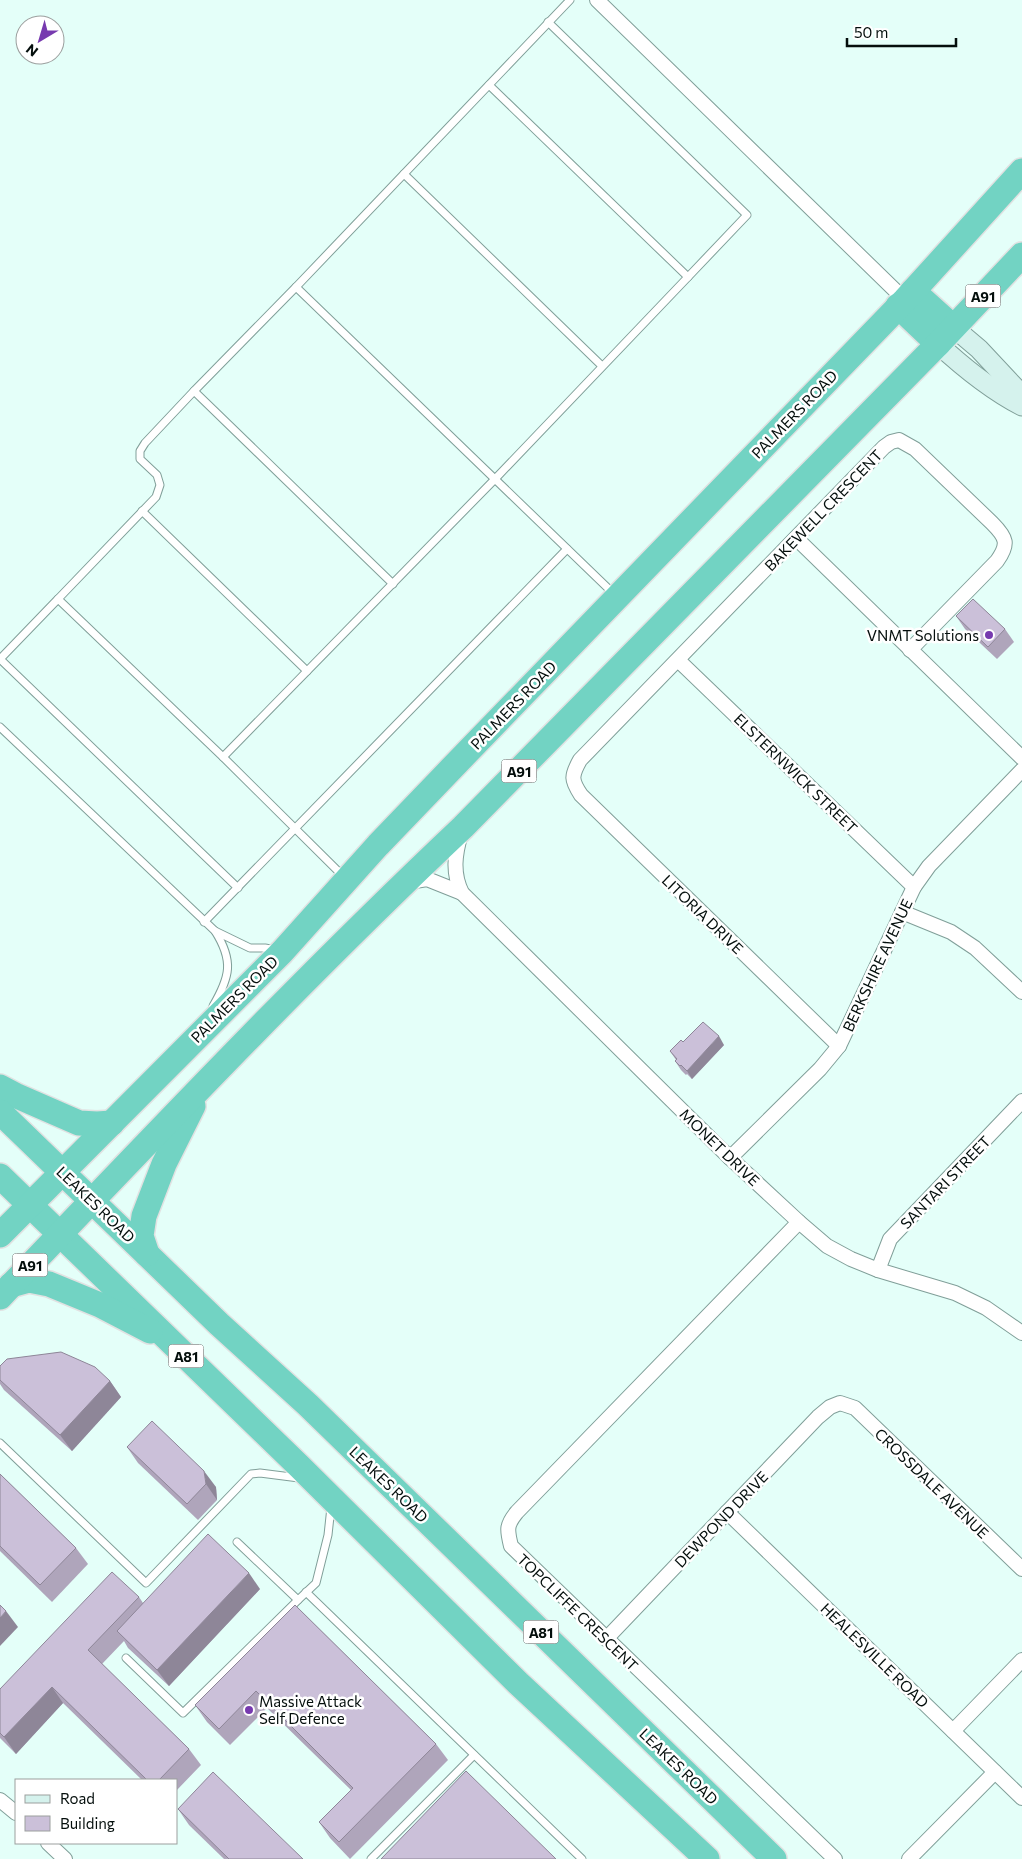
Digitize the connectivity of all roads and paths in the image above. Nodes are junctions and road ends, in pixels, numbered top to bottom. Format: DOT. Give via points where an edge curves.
graph roads {
  1 [pos="570,0"];
  2 [pos="597,0"];
  3 [pos="548,22"];
  4 [pos="489,85"];
  5 [pos="1022,171"];
  6 [pos="404,174"];
  7 [pos="1022,255"];
  8 [pos="688,277"];
  9 [pos="296,287"];
  10 [pos="905,299"];
  11 [pos="946,336"];
  12 [pos="602,366"];
  13 [pos="194,391"];
  14 [pos="1022,396"];
  15 [pos="1022,406"];
  16 [pos="495,479"];
  17 [pos="142,511"];
  18 [pos="796,538"];
  19 [pos="566,548"];
  20 [pos="392,584"];
  21 [pos="617,597"];
  22 [pos="58,599"];
  23 [pos="910,650"];
  24 [pos="678,660"];
  25 [pos="307,671"];
  26 [pos="0,727"];
  27 [pos="223,757"];
  28 [pos="1022,758"];
  29 [pos="1022,770"];
  30 [pos="572,778"];
  31 [pos="295,828"];
  32 [pos="463,828"];
  33 [pos="347,879"];
  34 [pos="914,886"];
  35 [pos="238,888"];
  36 [pos="397,890"];
  37 [pos="462,893"];
  38 [pos="902,912"];
  39 [pos="204,922"];
  40 [pos="215,931"];
  41 [pos="282,952"];
  42 [pos="1022,992"];
  43 [pos="195,1039"];
  44 [pos="840,1046"];
  45 [pos="205,1084"];
  46 [pos="0,1087"];
  47 [pos="1022,1101"];
  48 [pos="0,1112"];
  49 [pos="112,1123"];
  50 [pos="730,1158"];
  51 [pos="62,1172"];
  52 [pos="0,1176"];
  53 [pos="92,1201"];
  54 [pos="30,1204"];
  55 [pos="799,1222"];
  56 [pos="60,1234"];
  57 [pos="0,1235"];
  58 [pos="147,1254"];
  59 [pos="878,1270"];
  60 [pos="6,1291"];
  61 [pos="1022,1332"];
  62 [pos="174,1344"];
  63 [pos="840,1403"];
  64 [pos="0,1443"];
  65 [pos="312,1479"];
  66 [pos="332,1499"];
  67 [pos="727,1512"];
  68 [pos="237,1542"];
  69 [pos="1022,1569"];
  70 [pos="306,1592"];
  71 [pos="298,1600"];
  72 [pos="606,1639"];
  73 [pos="126,1658"];
  74 [pos="1022,1660"];
  75 [pos="952,1731"];
  76 [pos="474,1755"];
  77 [pos="995,1772"];
  78 [pos="1022,1798"];
  79 [pos="0,1800"];
  80 [pos="15,1811"];
  81 [pos="49,1844"];
  82 [pos="65,1859"];
  83 [pos="371,1859"];
  84 [pos="582,1859"];
  85 [pos="706,1859"];
  86 [pos="774,1859"];
  87 [pos="835,1859"];
  88 [pos="909,1859"];
  1 -- 3 [label="lane"];
  2 -- 10 [label="street"];
  3 -- 4 [label="lane"];
  3 -- 8 [label="lane" via="747,216"];
  4 -- 6 [label="lane"];
  4 -- 8 [label="lane"];
  5 -- 10 [label="highway, PALMERS ROAD / A91"];
  6 -- 9 [label="lane"];
  6 -- 12 [label="lane"];
  7 -- 11 [label="highway, A91"];
  8 -- 12 [label="lane"];
  9 -- 13 [label="lane"];
  9 -- 16 [label="lane"];
  10 -- 11 [label="highway"];
  10 -- 21 [label="highway, PALMERS ROAD / A91"];
  11 -- 14 [label="street" via="978,349"];
  11 -- 15 [label="street" via="980,379"];
  11 -- 32 [label="highway, A91"];
  12 -- 16 [label="lane"];
  13 -- 17 [label="lane" via="140,451 140,459 157,475 160,485 156,497"];
  13 -- 20 [label="lane"];
  16 -- 19 [label="lane"];
  16 -- 20 [label="lane"];
  17 -- 22 [label="lane"];
  17 -- 25 [label="lane"];
  18 -- 23 [label="street"];
  18 -- 23 [label="street, BAKEWELL CRESCENT" via="884,447 899,440 915,449 1003,534 1006,544 1002,554"];
  18 -- 24 [label="street, BAKEWELL CRESCENT"];
  19 -- 21 [label="lane"];
  19 -- 31 [label="lane"];
  20 -- 25 [label="lane"];
  21 -- 33 [label="highway, PALMERS ROAD / A91"];
  22 -- 27 [label="lane"];
  22 -- 35 [label="lane" via="0,659"];
  23 -- 28 [label="street"];
  24 -- 30 [label="street, BAKEWELL CRESCENT" via="580,760"];
  24 -- 34 [label="street, ELSTERNWICK STREET"];
  25 -- 27 [label="lane"];
  26 -- 39 [label="lane"];
  27 -- 31 [label="lane"];
  29 -- 34 [label="street, BERKSHIRE AVENUE" via="929,866"];
  30 -- 44 [label="street, LITORIA DRIVE" via="581,795"];
  31 -- 33 [label="lane"];
  31 -- 35 [label="lane"];
  32 -- 36 [label="highway, A91"];
  32 -- 37 [label="street" via="455,861"];
  33 -- 41 [label="highway, PALMERS ROAD / A91"];
  34 -- 38 [label="street, BERKSHIRE AVENUE"];
  35 -- 39 [label="lane"];
  36 -- 37 [label="street, MONET DRIVE" via="411,881 427,879"];
  36 -- 45 [label="highway, A91"];
  37 -- 50 [label="street, MONET DRIVE"];
  38 -- 42 [label="street" via="951,932 974,948"];
  38 -- 44 [label="street, BERKSHIRE AVENUE"];
  39 -- 40 [label="lane"];
  40 -- 41 [label="lane" via="250,948"];
  40 -- 43 [label="lane" via="226,952 226,982"];
  41 -- 43 [label="highway, PALMERS ROAD / A91"];
  43 -- 49 [label="highway, PALMERS ROAD / A91"];
  44 -- 50 [label="street, BERKSHIRE AVENUE"];
  45 -- 53 [label="highway, A91"];
  45 -- 58 [label="highway" via="164,1164 144,1216 141,1236"];
  46 -- 49 [label="highway" via="79,1123"];
  47 -- 59 [label="street, SANTARI STREET" via="890,1239"];
  48 -- 51 [label="highway, LEAKES ROAD / A81"];
  49 -- 51 [label="highway, PALMERS ROAD / A91"];
  50 -- 55 [label="street, MONET DRIVE"];
  51 -- 53 [label="highway, LEAKES ROAD / A81"];
  51 -- 54 [label="highway, PALMERS ROAD / A91"];
  52 -- 54 [label="highway, A81"];
  53 -- 56 [label="highway, A91"];
  53 -- 58 [label="highway, LEAKES ROAD / A81"];
  54 -- 56 [label="highway, A81"];
  54 -- 57 [label="highway, PALMERS ROAD / A91"];
  55 -- 59 [label="street, MONET DRIVE" via="827,1246"];
  55 -- 72 [label="street, TOPCLIFFE CRESCENT" via="509,1521 511,1546"];
  56 -- 60 [label="highway, A91"];
  56 -- 62 [label="highway, A81"];
  58 -- 86 [label="highway, LEAKES ROAD / A81" via="308,1405"];
  59 -- 61 [label="street, MONET DRIVE" via="955,1293 986,1308"];
  60 -- 62 [label="highway" via="29,1280 49,1284"];
  62 -- 65 [label="highway, A81"];
  63 -- 67 [label="street, DEWPOND DRIVE" via="818,1417"];
  63 -- 69 [label="street, CROSSDALE AVENUE" via="854,1408"];
  64 -- 65 [label="lane" via="146,1583 251,1474"];
  65 -- 66 [label="highway, A81"];
  66 -- 70 [label="lane" via="328,1535 316,1583"];
  66 -- 85 [label="highway, A81" via="518,1683"];
  67 -- 72 [label="street, DEWPOND DRIVE"];
  67 -- 75 [label="street, HEALESVILLE ROAD"];
  68 -- 71 [label="lane"];
  70 -- 71 [label="lane"];
  70 -- 76 [label="lane"];
  71 -- 73 [label="lane" via="183,1713"];
  72 -- 87 [label="street, TOPCLIFFE CRESCENT"];
  74 -- 75 [label="street"];
  75 -- 77 [label="street, HEALESVILLE ROAD"];
  76 -- 83 [label="lane"];
  76 -- 84 [label="lane"];
  77 -- 78 [label="street, HEALESVILLE ROAD"];
  77 -- 88 [label="street"];
  79 -- 80 [label="street"];
  81 -- 82 [label="street"];
}
